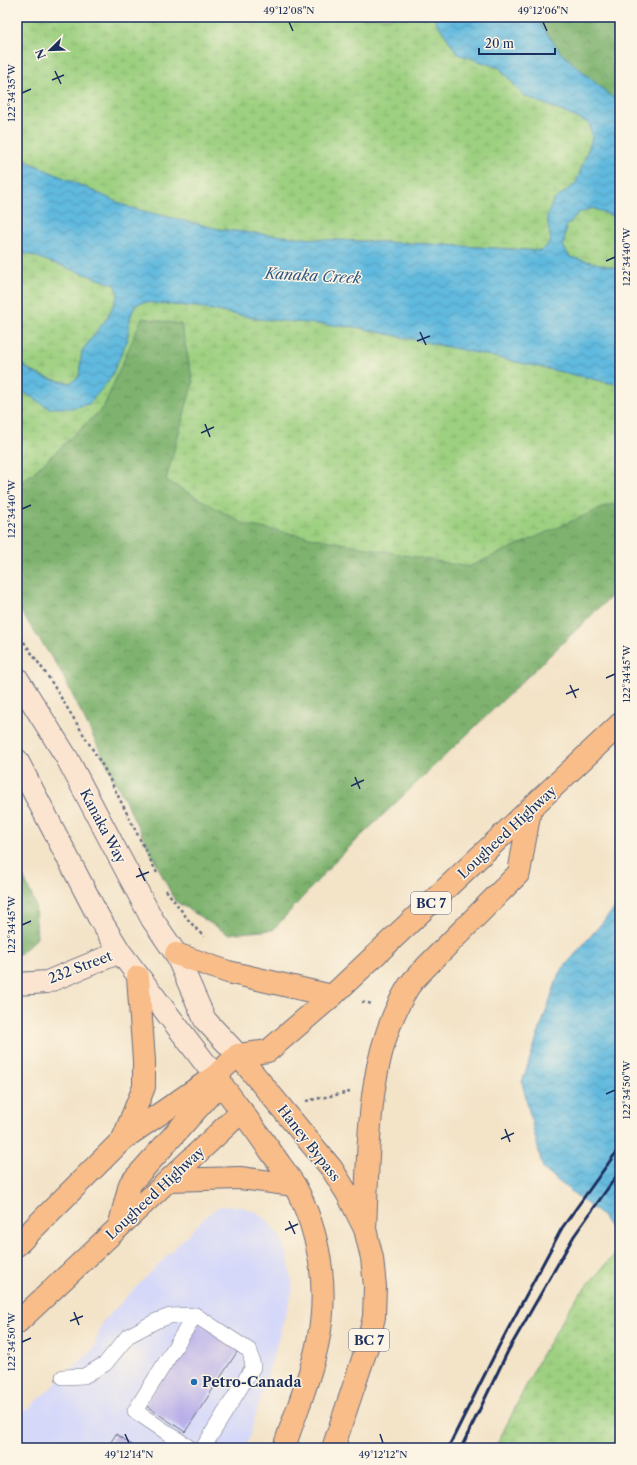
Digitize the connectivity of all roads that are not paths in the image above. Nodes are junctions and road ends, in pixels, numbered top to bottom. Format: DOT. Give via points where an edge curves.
graph roads {
  1 [pos="17,678"];
  2 [pos="620,724"];
  3 [pos="17,760"];
  4 [pos="530,810"];
  5 [pos="120,952"];
  6 [pos="176,954"];
  7 [pos="138,977"];
  8 [pos="17,984"];
  9 [pos="332,996"];
  10 [pos="268,1051"];
  11 [pos="239,1056"];
  12 [pos="218,1079"];
  13 [pos="265,1088"];
  14 [pos="242,1111"];
  15 [pos="123,1139"];
  16 [pos="169,1180"];
  17 [pos="294,1185"];
  18 [pos="119,1227"];
  19 [pos="365,1229"];
  20 [pos="17,1245"];
  21 [pos="195,1315"];
  22 [pos="17,1323"];
  23 [pos="62,1378"];
  24 [pos="282,1447"];
  25 [pos="190,1448"];
  26 [pos="203,1448"];
  27 [pos="333,1448"];
  1 -- 6 [label="main road, Kanaka Way" via="67,758 152,919"];
  2 -- 4 [label="main road, Lougheed Highway / BC 7"];
  3 -- 5 [label="main road" via="98,916"];
  4 -- 9 [label="main road, Lougheed Highway / BC 7"];
  4 -- 19 [label="main road, BC 7" via="519,873 423,970 408,987 393,1015 372,1093"];
  5 -- 7 [label="main road"];
  5 -- 8 [label="main road, 232 Street" via="47,982"];
  6 -- 9 [label="main road" via="228,972"];
  6 -- 11 [label="main road, Kanaka Way" via="205,1020"];
  7 -- 12 [label="main road"];
  7 -- 15 [label="main road" via="144,1087"];
  9 -- 10 [label="main road, Lougheed Highway / BC 7"];
  10 -- 11 [label="main road"];
  10 -- 13 [label="main road"];
  11 -- 12 [label="main road"];
  11 -- 13 [label="main road, Haney Bypass"];
  12 -- 14 [label="main road"];
  12 -- 15 [label="main road"];
  12 -- 18 [label="main road" via="130,1184"];
  13 -- 14 [label="main road, Lougheed Highway"];
  13 -- 19 [label="main road, Haney Bypass / BC 7" via="332,1169"];
  14 -- 16 [label="main road, Lougheed Highway"];
  14 -- 17 [label="main road"];
  15 -- 20 [label="main road"];
  16 -- 17 [label="main road" via="240,1178"];
  16 -- 18 [label="main road, Lougheed Highway"];
  17 -- 24 [label="main road" via="315,1236 321,1264 323,1297 320,1329 312,1365"];
  18 -- 22 [label="main road, Lougheed Highway"];
  19 -- 27 [label="main road, Haney Bypass / BC 7" via="375,1286 374,1317 367,1347"];
  21 -- 23 [label="lane" via="170,1316 156,1321 128,1336 105,1364 84,1376"];
  21 -- 25 [label="lane" via="135,1411"];
  21 -- 26 [label="lane" via="250,1351 253,1367"];
}
